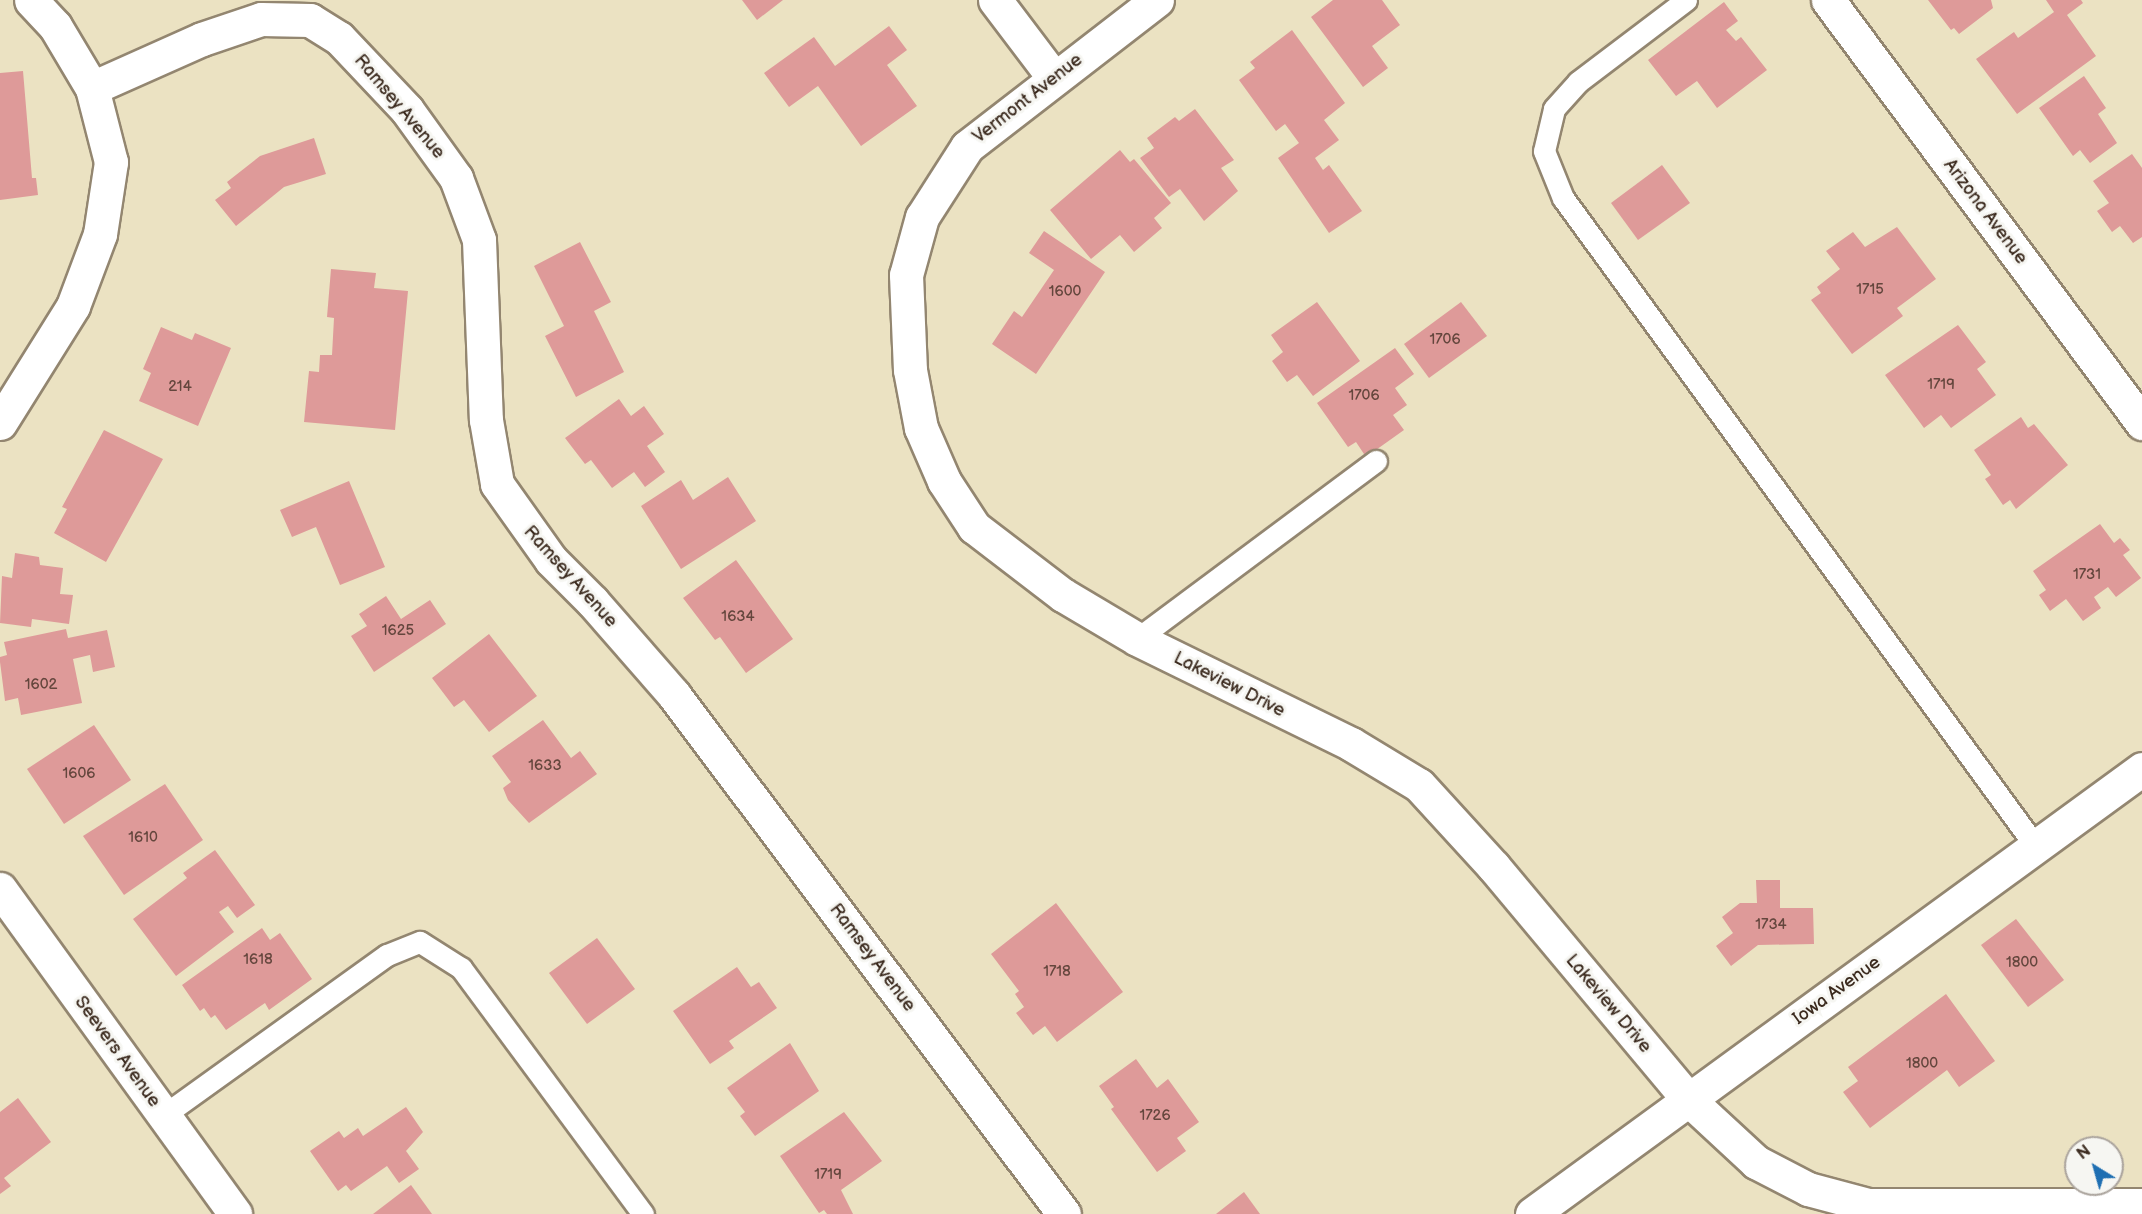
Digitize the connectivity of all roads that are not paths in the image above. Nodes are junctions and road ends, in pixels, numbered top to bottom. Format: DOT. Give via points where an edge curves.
graph roads {
  1 [pos="31,0"];
  2 [pos="995,0"];
  3 [pos="1157,0"];
  4 [pos="1686,0"];
  5 [pos="1828,0"];
  6 [pos="1053,78"];
  7 [pos="92,88"];
  8 [pos="922,218"];
  9 [pos="0,423"];
  10 [pos="2142,423"];
  11 [pos="1376,462"];
  12 [pos="1137,639"];
  13 [pos="2142,769"];
  14 [pos="2036,847"];
  15 [pos="0,889"];
  16 [pos="1688,1099"];
  17 [pos="164,1115"];
  18 [pos="2142,1205"];
  19 [pos="235,1214"];
  20 [pos="642,1214"];
  21 [pos="1064,1214"];
  22 [pos="1532,1214"];
  1 -- 7 [label="street" via="55,26"];
  2 -- 6 [label="street"];
  3 -- 6 [label="street, Vermont Avenue"];
  4 -- 14 [label="lane" via="1578,82 1554,109 1544,151 1563,198"];
  5 -- 10 [label="street, Arizona Avenue"];
  6 -- 8 [label="street, Vermont Avenue" via="967,147"];
  7 -- 9 [label="street" via="111,162 100,234 73,306"];
  7 -- 21 [label="street, Ramsey Avenue" via="202,39 261,19 310,20 339,38 407,110 456,178 479,240 486,420 497,484 551,560 674,695"];
  8 -- 12 [label="street, Lakeview Drive" via="906,275 905,321 921,428 944,481 974,526 1027,571"];
  11 -- 12 [label="lane"];
  12 -- 16 [label="street, Lakeview Drive" via="1351,744 1419,785 1494,867"];
  13 -- 14 [label="street, Iowa Avenue"];
  14 -- 16 [label="street, Iowa Avenue"];
  15 -- 17 [label="street, Seevers Avenue"];
  16 -- 18 [label="street, Lakeview Drive" via="1756,1162 1808,1189 1868,1205"];
  16 -- 22 [label="street, Iowa Avenue"];
  17 -- 19 [label="street, Seevers Avenue"];
  17 -- 20 [label="lane" via="387,955 420,942 461,968"];
}
